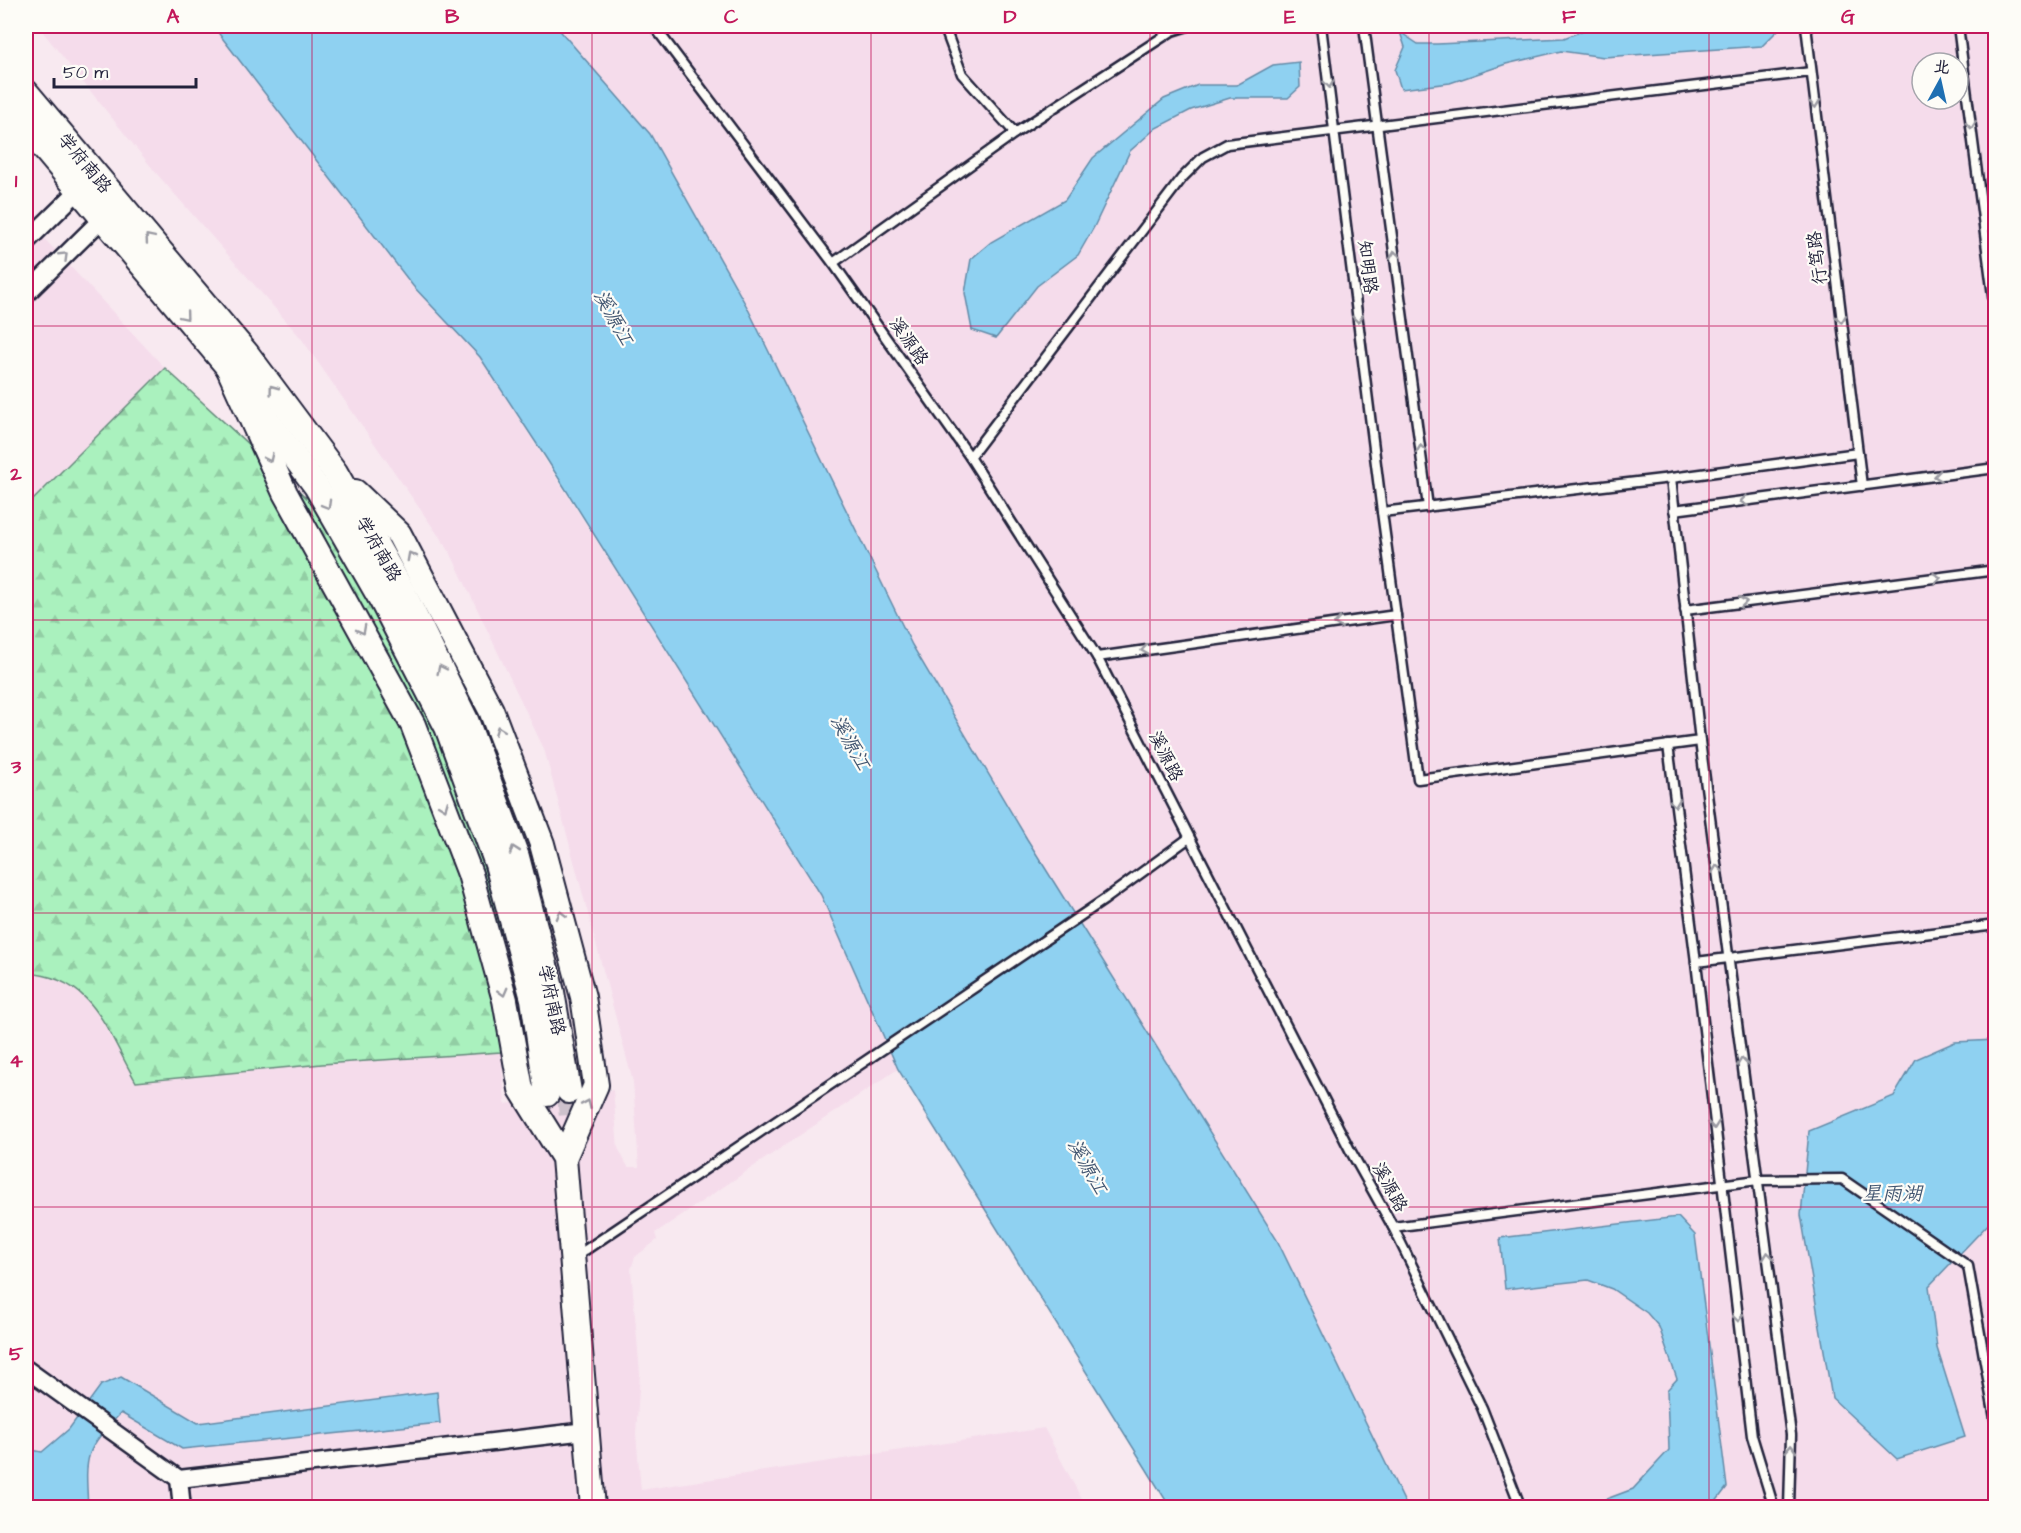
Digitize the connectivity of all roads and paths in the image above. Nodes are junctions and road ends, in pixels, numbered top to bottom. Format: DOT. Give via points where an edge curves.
graph roads {
  1 [pos="654,26"];
  2 [pos="944,26"];
  3 [pos="1188,26"];
  4 [pos="1322,26"];
  5 [pos="1364,26"];
  6 [pos="1806,26"];
  7 [pos="1958,26"];
  8 [pos="1811,72"];
  9 [pos="26,92"];
  10 [pos="26,126"];
  11 [pos="1378,126"];
  12 [pos="1335,130"];
  13 [pos="1015,133"];
  14 [pos="80,190"];
  15 [pos="103,218"];
  16 [pos="26,242"];
  17 [pos="833,263"];
  18 [pos="26,294"];
  19 [pos="1995,319"];
  20 [pos="228,367"];
  21 [pos="1858,453"];
  22 [pos="970,456"];
  23 [pos="1995,468"];
  24 [pos="335,472"];
  25 [pos="1671,478"];
  26 [pos="1862,486"];
  27 [pos="1428,507"];
  28 [pos="1674,510"];
  29 [pos="1382,512"];
  30 [pos="1995,570"];
  31 [pos="1685,610"];
  32 [pos="1396,615"];
  33 [pos="1097,657"];
  34 [pos="1700,741"];
  35 [pos="1668,745"];
  36 [pos="1189,838"];
  37 [pos="1995,925"];
  38 [pos="1729,957"];
  39 [pos="1696,962"];
  40 [pos="564,1158"];
  41 [pos="1758,1180"];
  42 [pos="1721,1184"];
  43 [pos="1393,1227"];
  44 [pos="572,1259"];
  45 [pos="26,1369"];
  46 [pos="1995,1424"];
  47 [pos="586,1431"];
  48 [pos="179,1479"];
  49 [pos="182,1508"];
  50 [pos="593,1508"];
  51 [pos="1521,1508"];
  52 [pos="1774,1508"];
  53 [pos="1789,1508"];
  1 -- 17 [label="lane, 溪源路"];
  2 -- 13 [label="lane" via="962,74"];
  3 -- 13 [label="lane" via="1172,31"];
  4 -- 12 [label="lane, 知明路, one-way"];
  5 -- 11 [label="lane, 知明路"];
  6 -- 8 [label="lane, 行笃路"];
  7 -- 19 [label="lane, one-way"];
  8 -- 11 [label="lane"];
  8 -- 21 [label="lane, 行笃路, one-way"];
  24 -- 9 [label="main road, 学府南路, one-way" via="247,354"];
  10 -- 14 [label="main road, 学府南路"];
  11 -- 12 [label="lane"];
  27 -- 11 [label="lane, 知明路, one-way"];
  12 -- 22 [label="lane" via="1227,144 1203,157 1182,178"];
  12 -- 29 [label="lane, 知明路, one-way"];
  13 -- 17 [label="lane"];
  14 -- 15 [label="main road, 学府南路"];
  14 -- 16 [label="street"];
  18 -- 15 [label="street, one-way"];
  15 -- 20 [label="main road, 学府南路, one-way"];
  17 -- 22 [label="lane, 溪源路"];
  20 -- 24 [label="main road, 学府南路, one-way" via="316,486 382,601 447,727 497,864 558,1092 552,993 517,857 466,720 404,592"];
  20 -- 40 [label="main road, one-way" via="285,493 413,725 470,874 505,1000 521,1089"];
  21 -- 25 [label="lane"];
  21 -- 26 [label="lane, 行笃路"];
  22 -- 33 [label="lane, 溪源路"];
  23 -- 26 [label="lane, one-way"];
  40 -- 24 [label="main road, one-way" via="596,1084 583,997 542,844 491,710 399,534"];
  25 -- 27 [label="lane"];
  25 -- 28 [label="lane"];
  26 -- 28 [label="lane, one-way"];
  27 -- 29 [label="lane"];
  28 -- 31 [label="lane"];
  29 -- 32 [label="lane, 知明路"];
  31 -- 30 [label="lane, one-way"];
  31 -- 34 [label="lane"];
  32 -- 33 [label="lane, one-way"];
  32 -- 35 [label="lane, 知明路" via="1418,779"];
  33 -- 36 [label="lane, 溪源路"];
  34 -- 35 [label="lane"];
  38 -- 34 [label="lane, one-way"];
  35 -- 39 [label="lane, one-way"];
  36 -- 43 [label="lane, 溪源路"];
  36 -- 44 [label="lane" via="1104,900"];
  37 -- 38 [label="lane"];
  38 -- 39 [label="lane"];
  41 -- 38 [label="lane, one-way"];
  39 -- 42 [label="lane, one-way"];
  40 -- 44 [label="main road"];
  41 -- 42 [label="lane, 溪源路"];
  41 -- 46 [label="lane, 溪源路" via="1842,1179 1968,1266"];
  53 -- 41 [label="lane, one-way" via="1791,1435"];
  42 -- 43 [label="lane, 溪源路"];
  42 -- 52 [label="lane, one-way" via="1752,1436"];
  43 -- 51 [label="lane" via="1482,1408"];
  44 -- 47 [label="main road"];
  45 -- 48 [label="street"];
  47 -- 48 [label="street"];
  47 -- 50 [label="main road"];
  48 -- 49 [label="street"];
}
